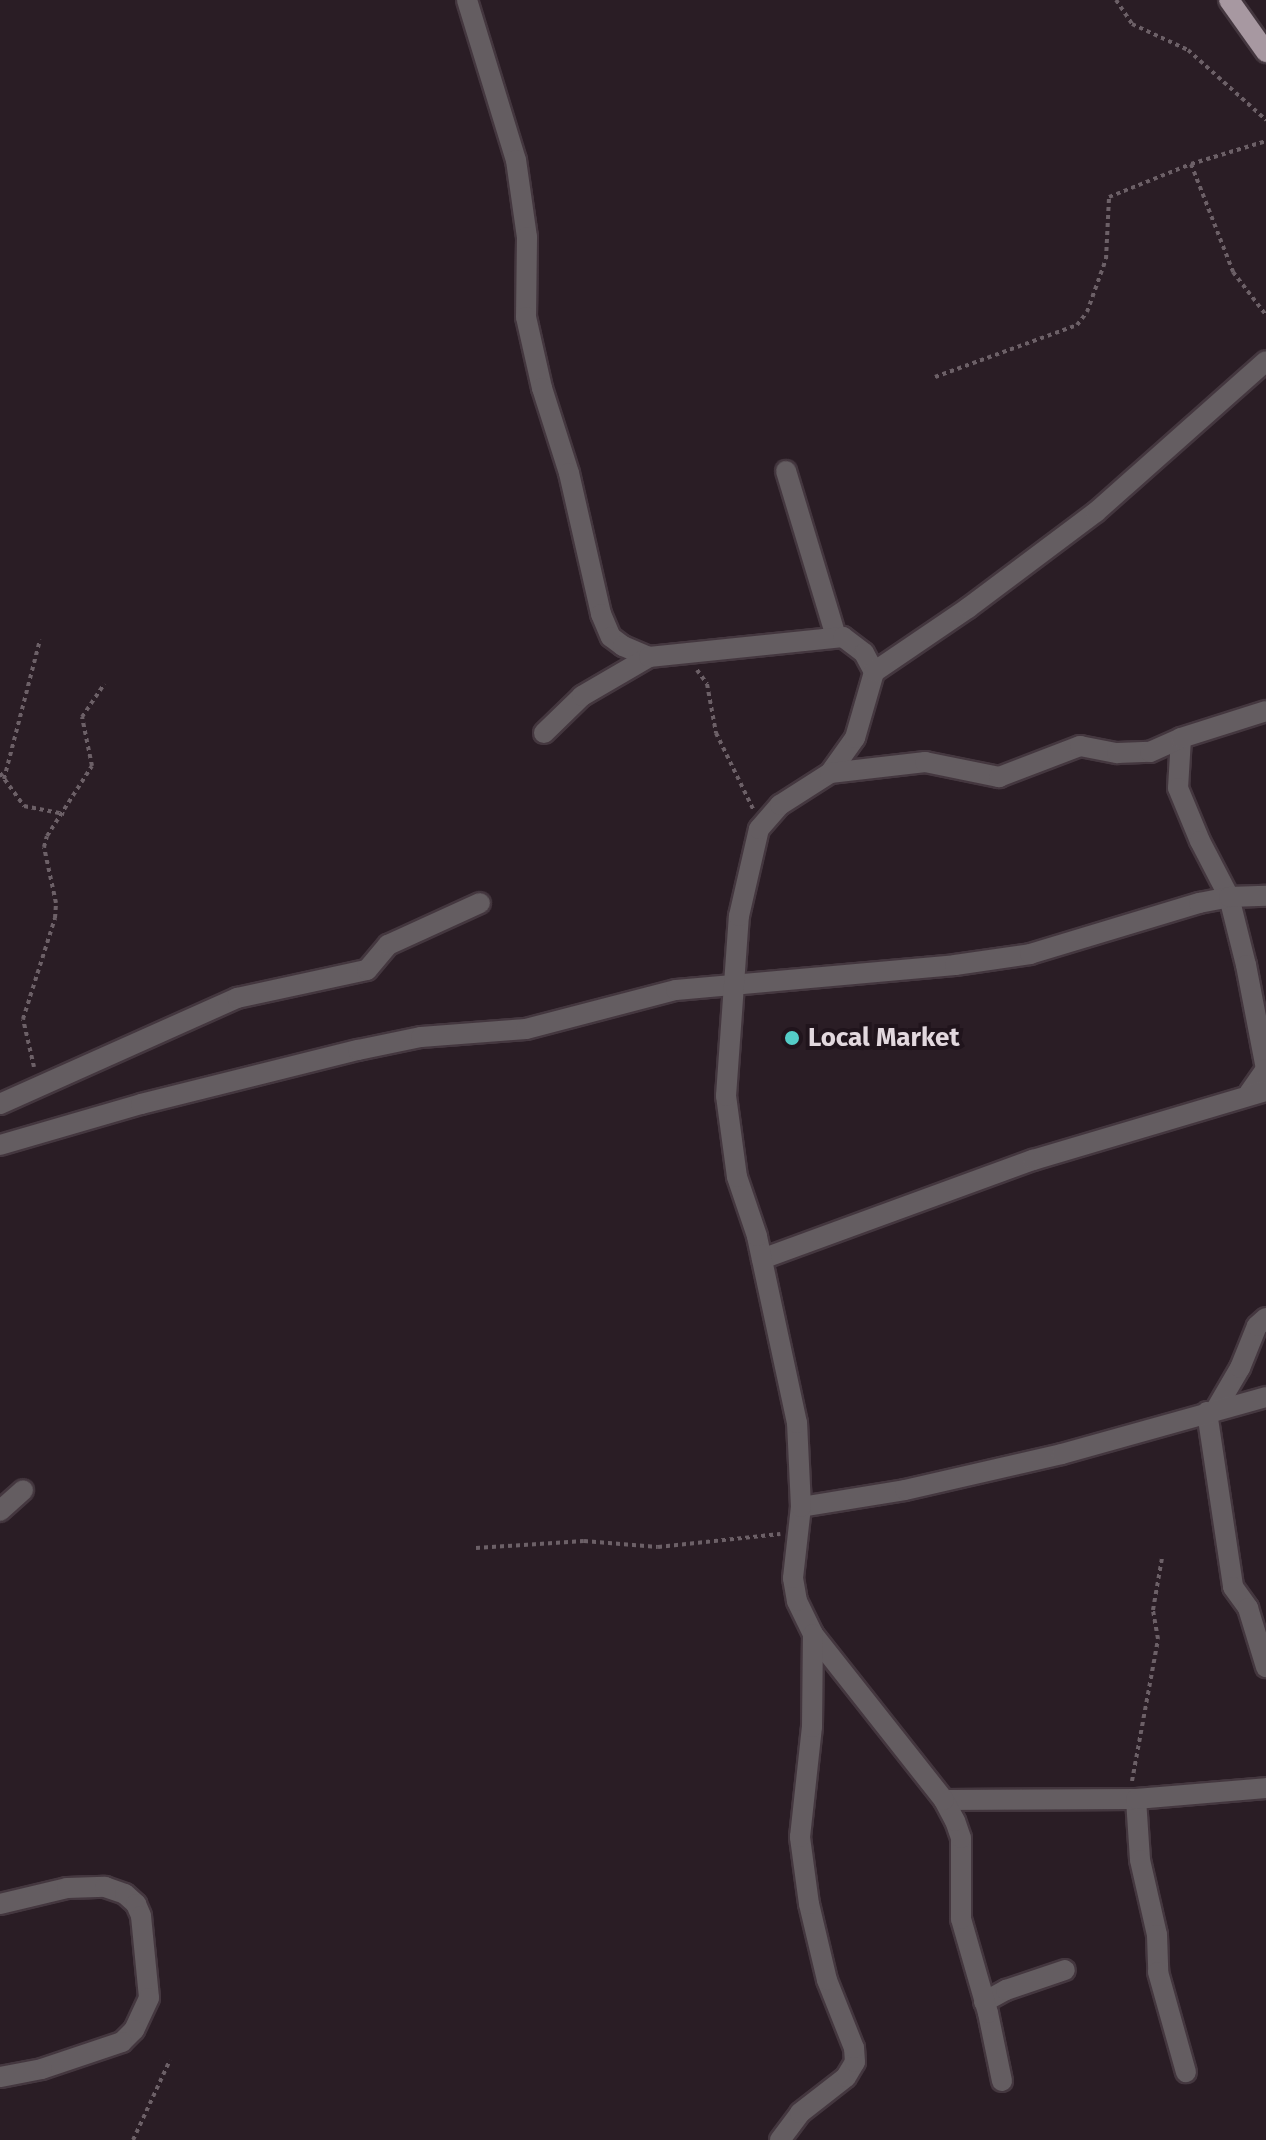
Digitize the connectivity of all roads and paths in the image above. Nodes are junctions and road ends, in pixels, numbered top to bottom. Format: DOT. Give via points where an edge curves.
graph roads {
  1 [pos="467,0"];
  2 [pos="1116,0"];
  3 [pos="1229,0"];
  4 [pos="1266,52"];
  5 [pos="1266,120"];
  6 [pos="1266,141"];
  7 [pos="1191,164"];
  8 [pos="1266,315"];
  9 [pos="1266,361"];
  10 [pos="935,377"];
  11 [pos="786,471"];
  12 [pos="836,637"];
  13 [pos="40,640"];
  14 [pos="670,654"];
  15 [pos="649,657"];
  16 [pos="874,672"];
  17 [pos="104,684"];
  18 [pos="1266,711"];
  19 [pos="544,733"];
  20 [pos="1181,738"];
  21 [pos="0,773"];
  22 [pos="830,773"];
  23 [pos="4,779"];
  24 [pos="64,814"];
  25 [pos="761,825"];
  26 [pos="1266,896"];
  27 [pos="1229,897"];
  28 [pos="480,903"];
  29 [pos="735,984"];
  30 [pos="37,1085"];
  31 [pos="1258,1092"];
  32 [pos="0,1104"];
  33 [pos="0,1145"];
  34 [pos="762,1259"];
  35 [pos="1266,1318"];
  36 [pos="1266,1397"];
  37 [pos="1212,1410"];
  38 [pos="23,1490"];
  39 [pos="801,1507"];
  40 [pos="0,1511"];
  41 [pos="799,1532"];
  42 [pos="476,1548"];
  43 [pos="1162,1558"];
  44 [pos="813,1634"];
  45 [pos="1266,1667"];
  46 [pos="1266,1788"];
  47 [pos="1132,1799"];
  48 [pos="944,1800"];
  49 [pos="0,1904"];
  50 [pos="1065,1970"];
  51 [pos="984,2002"];
  52 [pos="170,2060"];
  53 [pos="1186,2072"];
  54 [pos="0,2077"];
  55 [pos="1002,2081"];
  56 [pos="133,2140"];
  57 [pos="780,2140"];
  1 -- 15 [label="street" via="516,160 527,237 526,317 601,614 611,637"];
  2 -- 5 [label="path" via="1132,24 1188,50"];
  3 -- 4 [label="main road"];
  6 -- 7 [label="path"];
  7 -- 8 [label="path" via="1233,272"];
  7 -- 10 [label="path" via="1109,197 1106,259 1077,325"];
  9 -- 16 [label="street" via="1096,512"];
  11 -- 12 [label="street"];
  12 -- 14 [label="street"];
  12 -- 16 [label="street" via="850,639"];
  13 -- 23 [label="path"];
  14 -- 15 [label="street"];
  14 -- 25 [label="path" via="697,670 707,684 716,733"];
  15 -- 19 [label="street" via="582,696"];
  16 -- 22 [label="street" via="855,738"];
  17 -- 24 [label="path" via="82,717 92,766"];
  18 -- 20 [label="street"];
  20 -- 22 [label="street" via="1150,752 1117,753 1091,745 1069,748 999,777 925,762"];
  20 -- 27 [label="street" via="1178,788"];
  21 -- 23 [label="path"];
  22 -- 25 [label="street" via="780,805"];
  23 -- 24 [label="path" via="24,806"];
  24 -- 30 [label="path" via="44,847 55,918 23,1019"];
  25 -- 29 [label="street" via="739,916"];
  26 -- 27 [label="street"];
  27 -- 29 [label="street" via="1153,914 1030,954"];
  27 -- 31 [label="street" via="1266,1069"];
  28 -- 30 [label="street" via="388,945 367,970 237,998"];
  29 -- 33 [label="street" via="676,990 526,1029 421,1037 358,1050"];
  29 -- 34 [label="street" via="726,1096 737,1177"];
  30 -- 32 [label="street"];
  31 -- 34 [label="street" via="1033,1160"];
  34 -- 39 [label="street" via="797,1423"];
  35 -- 37 [label="street"];
  36 -- 37 [label="street"];
  37 -- 39 [label="street" via="1048,1457"];
  37 -- 45 [label="street" via="1233,1587 1248,1608"];
  38 -- 40 [label="street"];
  39 -- 41 [label="street"];
  41 -- 42 [label="path" via="658,1547 584,1541"];
  41 -- 44 [label="street" via="793,1578 800,1612"];
  43 -- 47 [label="path" via="1153,1610 1158,1639"];
  44 -- 48 [label="street"];
  44 -- 57 [label="street" via="812,1727 800,1837 827,1980 855,2062 846,2077 800,2113"];
  46 -- 47 [label="street"];
  47 -- 48 [label="street"];
  47 -- 53 [label="street" via="1157,1935 1158,1972"];
  48 -- 51 [label="street" via="961,1838 961,1919"];
  49 -- 54 [label="street" via="67,1888 105,1887 125,1894 141,1916 149,1998 122,2042"];
  50 -- 51 [label="street"];
  51 -- 55 [label="street"];
  52 -- 56 [label="path"];
}
